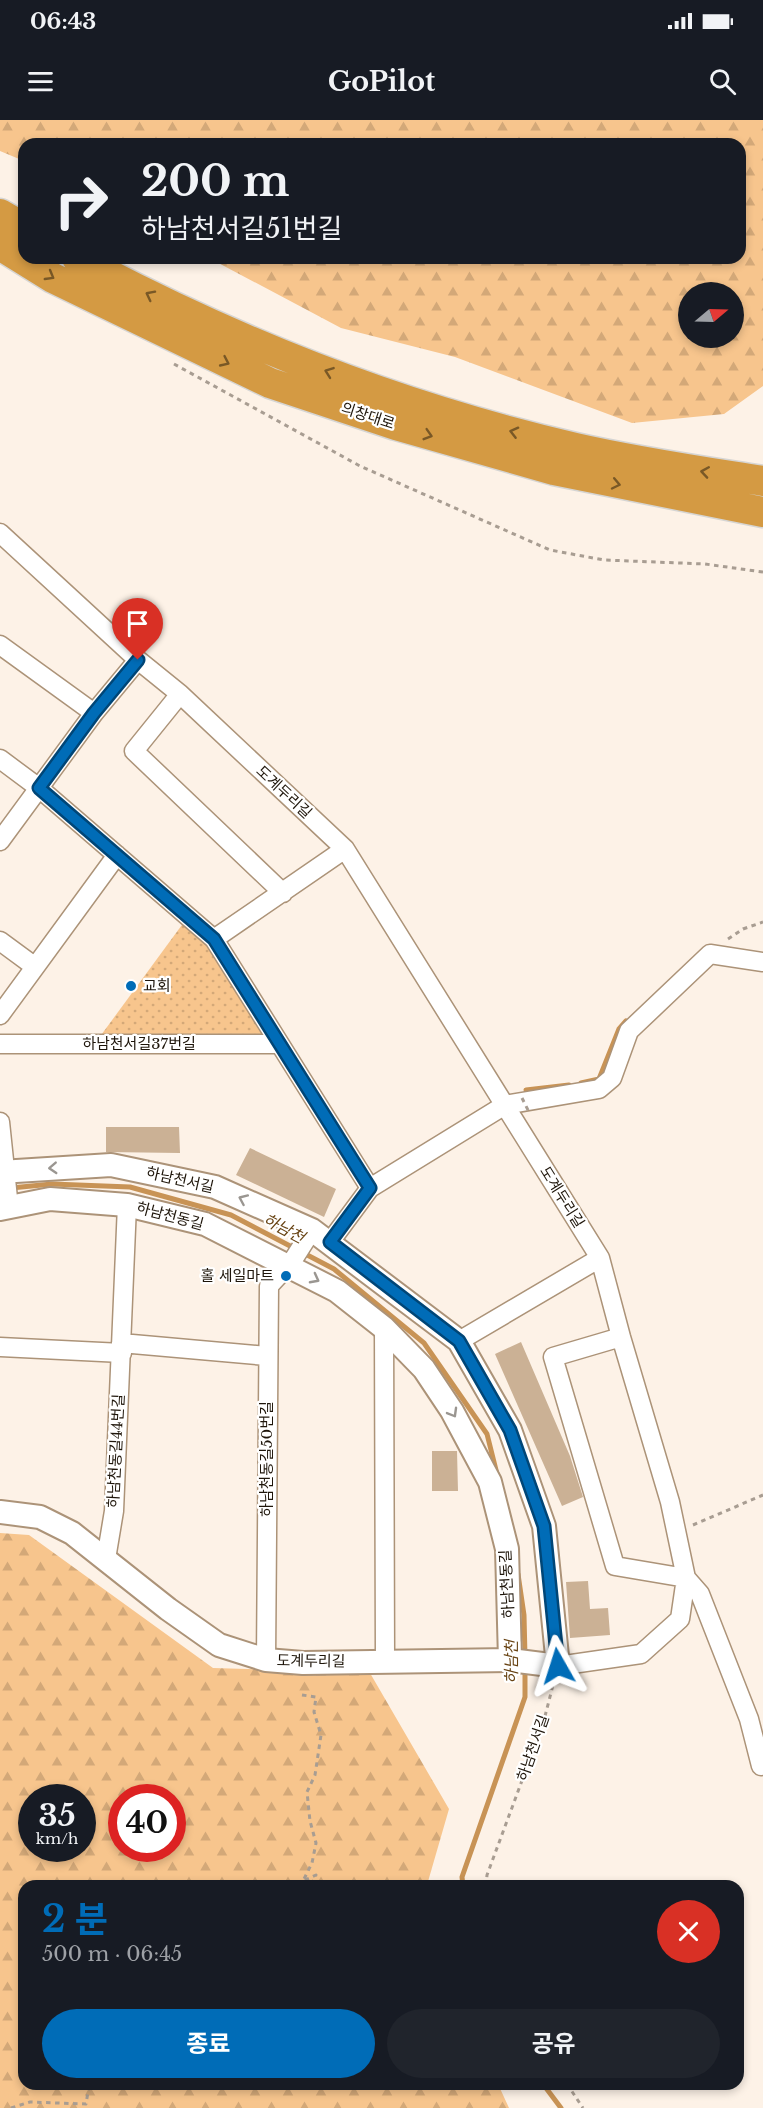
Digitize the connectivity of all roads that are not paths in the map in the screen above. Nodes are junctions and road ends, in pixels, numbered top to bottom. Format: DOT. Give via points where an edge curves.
graph roads {
  1 [pos="0,214"];
  2 [pos="18,224"];
  3 [pos="0,245"];
  4 [pos="18,256"];
  5 [pos="31,264"];
  6 [pos="89,264"];
  7 [pos="763,481"];
  8 [pos="763,512"];
  9 [pos="0,533"];
  10 [pos="0,645"];
  11 [pos="138,660"];
  12 [pos="180,694"];
  13 [pos="94,713"];
  14 [pos="0,759"];
  15 [pos="39,788"];
  16 [pos="0,841"];
  17 [pos="345,849"];
  18 [pos="117,855"];
  19 [pos="283,893"];
  20 [pos="214,939"];
  21 [pos="0,941"];
  22 [pos="763,962"];
  23 [pos="34,966"];
  24 [pos="0,1015"];
  25 [pos="0,1044"];
  26 [pos="278,1044"];
  27 [pos="505,1105"];
  28 [pos="0,1122"];
  29 [pos="4,1174"];
  30 [pos="370,1188"];
  31 [pos="127,1205"];
  32 [pos="6,1206"];
  33 [pos="316,1238"];
  34 [pos="600,1258"];
  35 [pos="290,1262"];
  36 [pos="384,1328"];
  37 [pos="621,1337"];
  38 [pos="459,1341"];
  39 [pos="0,1347"];
  40 [pos="121,1348"];
  41 [pos="267,1356"];
  42 [pos="0,1512"];
  43 [pos="106,1559"];
  44 [pos="686,1578"];
  45 [pos="266,1660"];
  46 [pos="385,1660"];
  47 [pos="513,1660"];
  48 [pos="550,1665"];
  49 [pos="761,1766"];
  1 -- 2 [label="highway"];
  3 -- 4 [label="highway, 의창대로, one-way"];
  5 -- 8 [label="highway, 의창대로, one-way" via="270,383 396,425 554,470"];
  7 -- 6 [label="highway, 의창대로, one-way" via="577,448 454,416 254,343"];
  9 -- 11 [label="street, 도계두리길"];
  10 -- 13 [label="street"];
  11 -- 12 [label="street, 도계두리길"];
  11 -- 13 [label="street"];
  12 -- 17 [label="street, 도계두리길"];
  12 -- 19 [label="street" via="134,751"];
  13 -- 15 [label="street"];
  14 -- 15 [label="street"];
  15 -- 16 [label="street"];
  15 -- 18 [label="street"];
  17 -- 19 [label="street"];
  17 -- 27 [label="street, 도계두리길"];
  18 -- 20 [label="street"];
  18 -- 23 [label="street"];
  19 -- 20 [label="street"];
  20 -- 26 [label="street"];
  21 -- 23 [label="street"];
  22 -- 27 [label="street" via="710,954 629,1031 612,1078 599,1089"];
  23 -- 24 [label="street"];
  25 -- 26 [label="street, 하남천서길37번길"];
  26 -- 30 [label="street"];
  27 -- 30 [label="street"];
  27 -- 34 [label="street, 도계두리길"];
  28 -- 29 [label="street"];
  29 -- 32 [label="street"];
  33 -- 29 [label="street, 하남천서길, one-way" via="215,1187 111,1165"];
  30 -- 33 [label="street, 하남천동길50번길"];
  31 -- 32 [label="street, 하남천동길" via="50,1199"];
  31 -- 35 [label="street, 하남천동길" via="205,1224"];
  31 -- 40 [label="street, 하남천동길44번길"];
  33 -- 35 [label="street, 하남천동길50번길"];
  33 -- 38 [label="street, 하남천서길"];
  34 -- 37 [label="street, 도계두리길"];
  34 -- 38 [label="street"];
  35 -- 36 [label="street, 하남천동길, one-way" via="337,1291"];
  35 -- 41 [label="street, 하남천동길50번길" via="269,1286"];
  36 -- 46 [label="street"];
  36 -- 47 [label="street, 하남천동길, one-way" via="429,1378 452,1411 490,1482 507,1549"];
  37 -- 44 [label="street, 도계두리길" via="670,1502"];
  37 -- 44 [label="street" via="553,1357 615,1566"];
  38 -- 48 [label="street, 하남천서길" via="510,1430 544,1526"];
  39 -- 40 [label="street"];
  40 -- 41 [label="street"];
  40 -- 43 [label="street, 하남천동길44번길" via="114,1511"];
  41 -- 45 [label="street, 하남천동길50번길"];
  42 -- 43 [label="street, 도계두리길" via="40,1517 72,1533"];
  43 -- 45 [label="street, 도계두리길" via="219,1646"];
  44 -- 48 [label="street, 도계두리길" via="680,1619 641,1654"];
  44 -- 49 [label="street, 도계두리길" via="700,1594 749,1719"];
  45 -- 46 [label="street, 도계두리길"];
  46 -- 47 [label="street, 도계두리길"];
  47 -- 48 [label="street, 도계두리길"];
}
